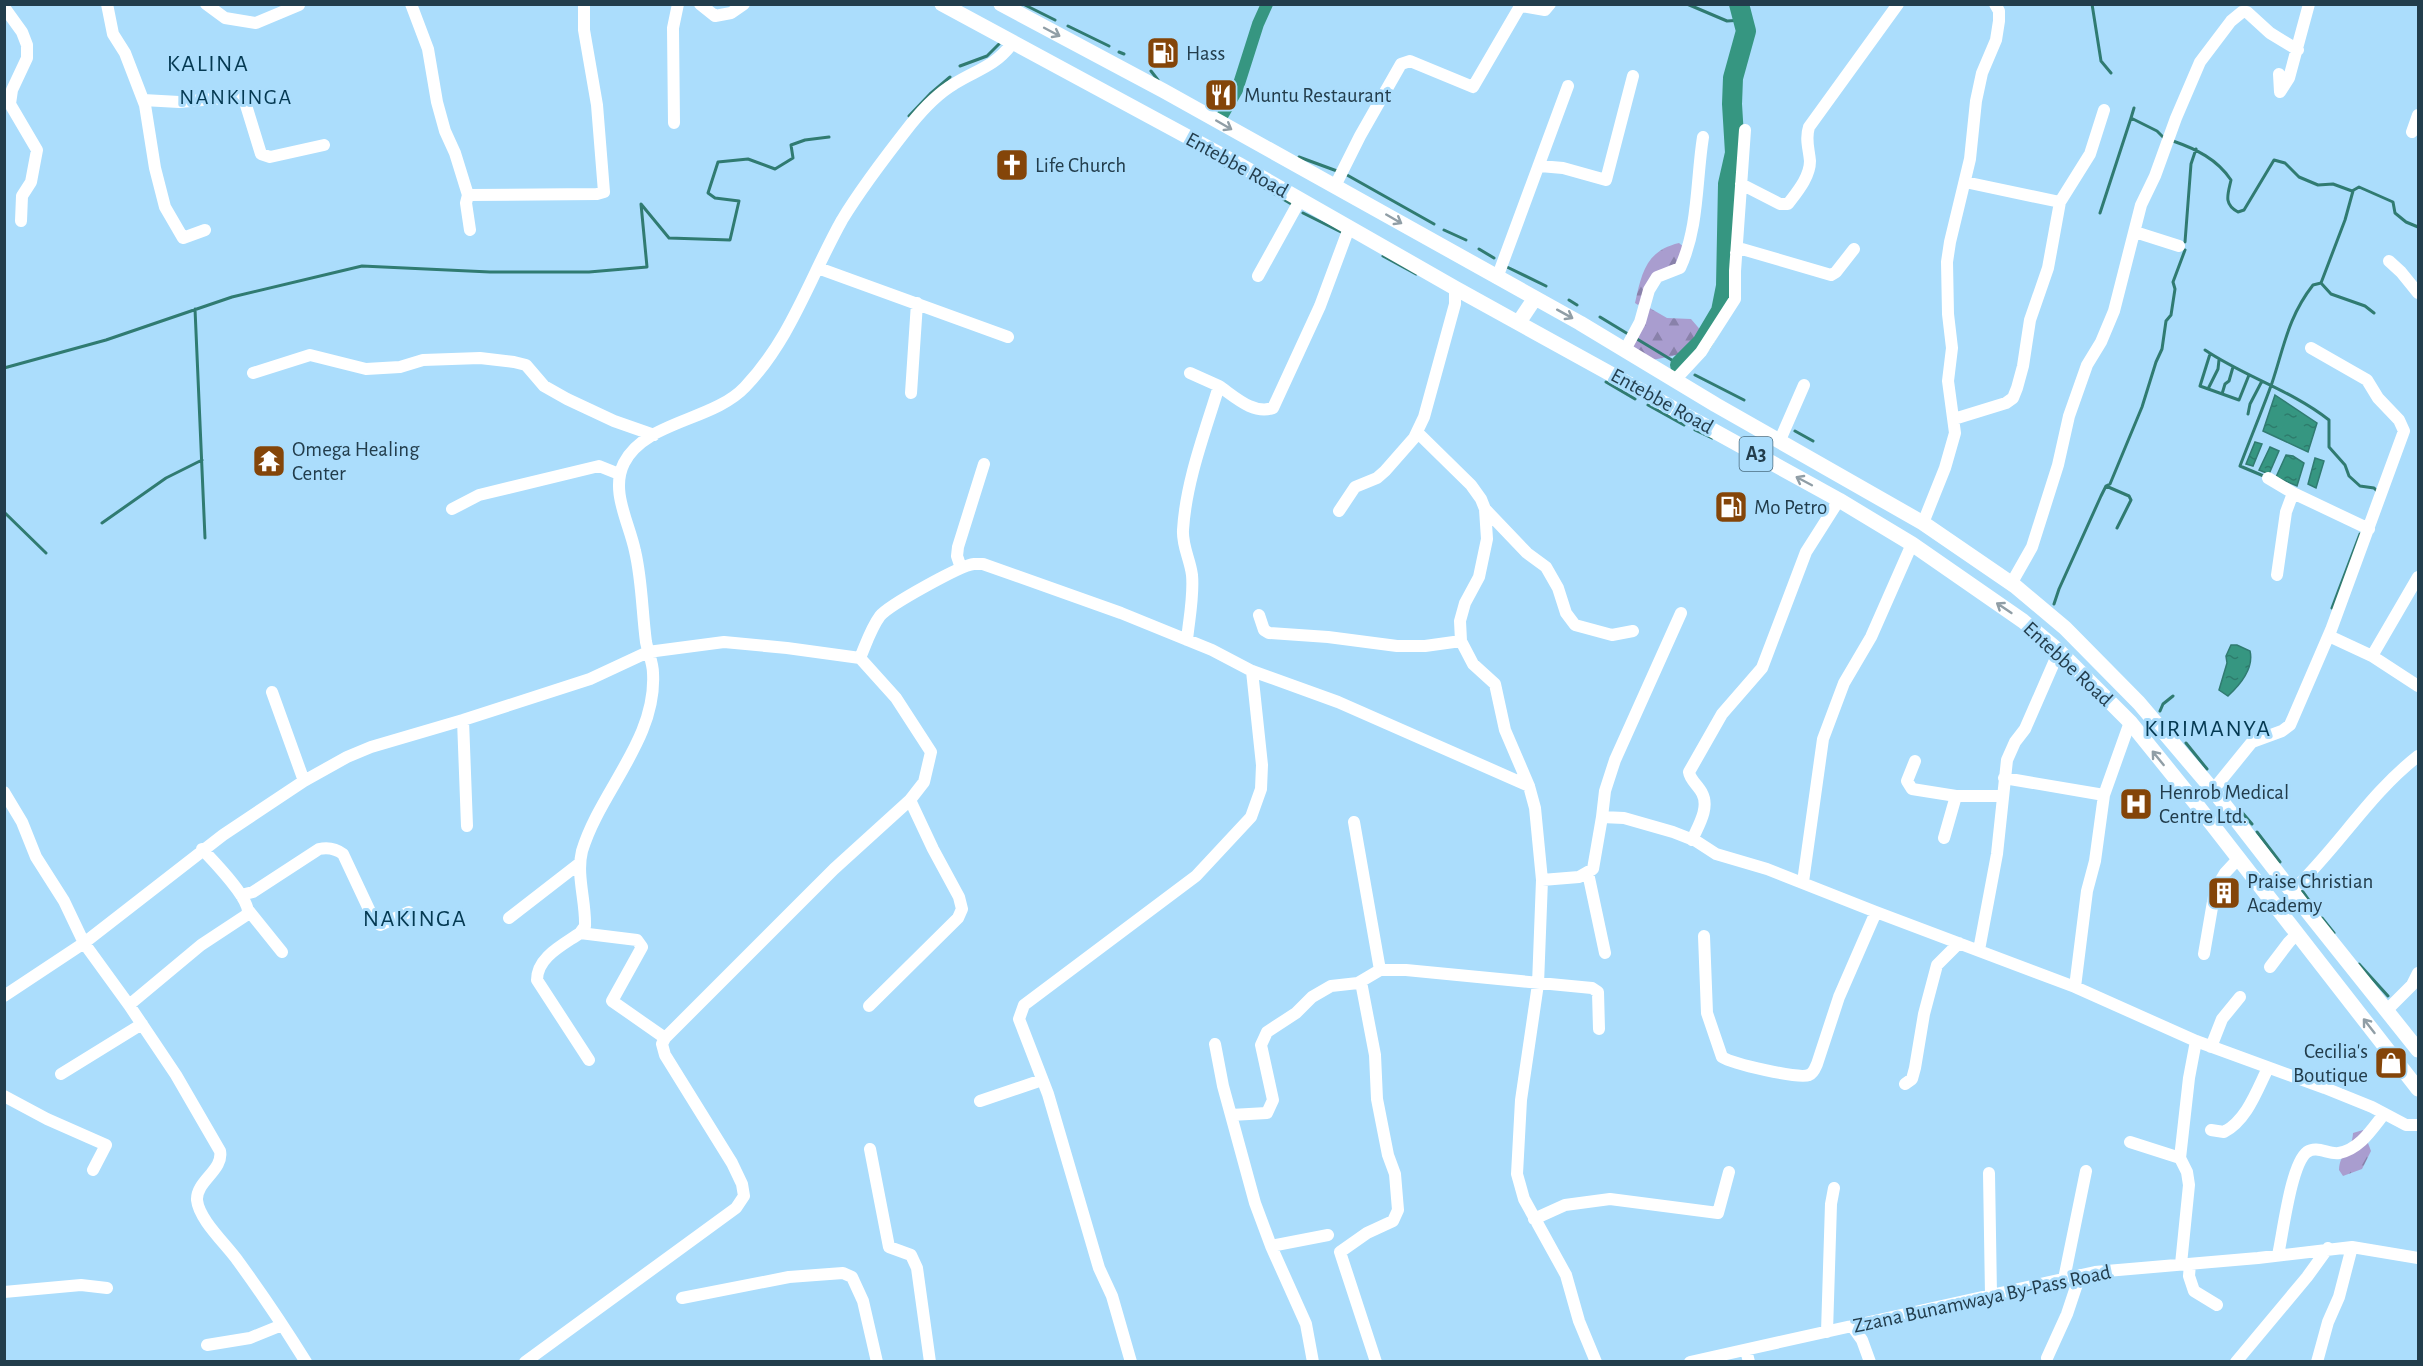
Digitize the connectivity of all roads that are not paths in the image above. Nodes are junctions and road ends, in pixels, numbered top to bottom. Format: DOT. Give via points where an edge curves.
graph roads {
  1 [pos="107,4"];
  2 [pos="206,4"];
  3 [pos="411,4"];
  4 [pos="584,4"];
  5 [pos="678,4"];
  6 [pos="700,4"];
  7 [pos="744,4"];
  8 [pos="942,4"];
  9 [pos="1001,4"];
  10 [pos="1550,4"];
  11 [pos="1898,4"];
  12 [pos="1995,4"];
  13 [pos="2309,4"];
  14 [pos="299,5"];
  15 [pos="4,7"];
  16 [pos="1008,42"];
  17 [pos="2298,50"];
  18 [pos="2279,74"];
  19 [pos="1633,76"];
  20 [pos="1568,87"];
  21 [pos="143,100"];
  22 [pos="2104,110"];
  23 [pos="2418,116"];
  24 [pos="674,123"];
  25 [pos="1745,130"];
  26 [pos="2412,132"];
  27 [pos="1703,137"];
  28 [pos="324,145"];
  29 [pos="1540,166"];
  30 [pos="1965,182"];
  31 [pos="1741,184"];
  32 [pos="1335,186"];
  33 [pos="468,195"];
  34 [pos="1300,200"];
  35 [pos="2060,202"];
  36 [pos="21,221"];
  37 [pos="1349,228"];
  38 [pos="205,230"];
  39 [pos="470,230"];
  40 [pos="2135,232"];
  41 [pos="2179,246"];
  42 [pos="1854,249"];
  43 [pos="1736,253"];
  44 [pos="2389,261"];
  45 [pos="818,268"];
  46 [pos="1258,276"];
  47 [pos="1497,278"];
  48 [pos="1455,288"];
  49 [pos="2418,293"];
  50 [pos="1535,298"];
  51 [pos="917,303"];
  52 [pos="1519,322"];
  53 [pos="1008,337"];
  54 [pos="2311,348"];
  55 [pos="1625,350"];
  56 [pos="253,373"];
  57 [pos="1190,373"];
  58 [pos="1675,380"];
  59 [pos="1804,385"];
  60 [pos="1219,386"];
  61 [pos="911,393"];
  62 [pos="1954,418"];
  63 [pos="1417,432"];
  64 [pos="654,435"];
  65 [pos="1780,441"];
  66 [pos="984,464"];
  67 [pos="619,474"];
  68 [pos="2268,478"];
  69 [pos="2293,493"];
  70 [pos="1839,500"];
  71 [pos="452,509"];
  72 [pos="1485,509"];
  73 [pos="1340,511"];
  74 [pos="1923,523"];
  75 [pos="2369,529"];
  76 [pos="1912,544"];
  77 [pos="961,568"];
  78 [pos="2277,575"];
  79 [pos="2418,577"];
  80 [pos="2011,584"];
  81 [pos="1681,613"];
  82 [pos="1259,615"];
  83 [pos="1633,631"];
  84 [pos="2329,636"];
  85 [pos="1187,640"];
  86 [pos="1461,641"];
  87 [pos="2059,651"];
  88 [pos="648,652"];
  89 [pos="2372,656"];
  90 [pos="860,658"];
  91 [pos="1252,671"];
  92 [pos="2418,686"];
  93 [pos="272,692"];
  94 [pos="463,720"];
  95 [pos="2130,722"];
  96 [pos="2418,756"];
  97 [pos="1915,761"];
  98 [pos="2004,778"];
  99 [pos="304,781"];
  100 [pos="1529,786"];
  101 [pos="2213,790"];
  102 [pos="4,792"];
  103 [pos="2104,795"];
  104 [pos="1956,796"];
  105 [pos="2002,796"];
  106 [pos="910,800"];
  107 [pos="1602,817"];
  108 [pos="1354,822"];
  109 [pos="467,826"];
  110 [pos="1944,838"];
  111 [pos="1692,840"];
  112 [pos="202,849"];
  113 [pos="2238,859"];
  114 [pos="580,863"];
  115 [pos="1588,873"];
  116 [pos="1542,880"];
  117 [pos="1803,882"];
  118 [pos="2292,891"];
  119 [pos="241,895"];
  120 [pos="249,911"];
  121 [pos="409,912"];
  122 [pos="1876,912"];
  123 [pos="509,918"];
  124 [pos="580,933"];
  125 [pos="2297,934"];
  126 [pos="1704,936"];
  127 [pos="84,943"];
  128 [pos="1959,943"];
  129 [pos="1979,950"];
  130 [pos="282,952"];
  131 [pos="1605,953"];
  132 [pos="2204,954"];
  133 [pos="2270,967"];
  134 [pos="1380,970"];
  135 [pos="2418,973"];
  136 [pos="1361,982"];
  137 [pos="1538,984"];
  138 [pos="2075,987"];
  139 [pos="4,996"];
  140 [pos="2240,997"];
  141 [pos="129,1005"];
  142 [pos="869,1006"];
  143 [pos="2387,1010"];
  144 [pos="142,1024"];
  145 [pos="1599,1029"];
  146 [pos="665,1038"];
  147 [pos="2196,1041"];
  148 [pos="1215,1044"];
  149 [pos="2211,1047"];
  150 [pos="2418,1050"];
  151 [pos="589,1060"];
  152 [pos="2268,1068"];
  153 [pos="61,1074"];
  154 [pos="1042,1080"];
  155 [pos="1905,1084"];
  156 [pos="2418,1089"];
  157 [pos="4,1096"];
  158 [pos="980,1101"];
  159 [pos="2384,1114"];
  160 [pos="1231,1115"];
  161 [pos="2418,1125"];
  162 [pos="2211,1130"];
  163 [pos="2130,1142"];
  164 [pos="870,1149"];
  165 [pos="2180,1158"];
  166 [pos="93,1170"];
  167 [pos="1730,1172"];
  168 [pos="2086,1172"];
  169 [pos="1989,1173"];
  170 [pos="1834,1188"];
  171 [pos="1534,1219"];
  172 [pos="1328,1235"];
  173 [pos="1271,1246"];
  174 [pos="2352,1247"];
  175 [pos="2328,1248"];
  176 [pos="2278,1255"];
  177 [pos="2418,1258"];
  178 [pos="2186,1264"];
  179 [pos="2080,1275"];
  180 [pos="2064,1279"];
  181 [pos="107,1288"];
  182 [pos="4,1292"];
  183 [pos="1991,1295"];
  184 [pos="682,1298"];
  185 [pos="2217,1305"];
  186 [pos="282,1325"];
  187 [pos="1852,1326"];
  188 [pos="1827,1332"];
  189 [pos="207,1345"];
  190 [pos="1747,1356"];
  191 [pos="2047,1358"];
  192 [pos="306,1362"];
  193 [pos="525,1362"];
  194 [pos="877,1362"];
  195 [pos="930,1362"];
  196 [pos="1131,1362"];
  197 [pos="1313,1362"];
  198 [pos="1376,1362"];
  199 [pos="1596,1362"];
  200 [pos="1690,1362"];
  201 [pos="1870,1362"];
  202 [pos="2236,1362"];
  203 [pos="2317,1362"];
  1 -- 21 [label="street" via="113,34 125,53"];
  2 -- 14 [label="street" via="225,18 256,22"];
  3 -- 33 [label="street" via="428,49 445,131"];
  4 -- 33 [label="street" via="604,192"];
  5 -- 24 [label="street" via="673,28"];
  6 -- 7 [label="street" via="715,16 738,10"];
  8 -- 16 [label="main road, Entebbe Road / A3"];
  9 -- 32 [label="main road, Entebbe Road / A3, one-way"];
  10 -- 32 [label="street" via="1545,10 1519,8 1473,87 1410,61 1401,64"];
  11 -- 31 [label="street" via="1809,127 1810,164 1803,183 1788,204 1780,204"];
  12 -- 30 [label="street" via="1999,11 1996,40 1982,73"];
  13 -- 17 [label="street"];
  15 -- 36 [label="street" via="27,45 27,58 10,104 37,150 31,182 21,202"];
  16 -- 34 [label="main road, Entebbe Road / A3"];
  16 -- 45 [label="street" via="1011,45 995,63 956,82 924,108 851,207"];
  17 -- 18 [label="street" via="2280,92"];
  17 -- 40 [label="street" via="2270,33 2247,12 2231,21 2200,62 2141,206"];
  19 -- 29 [label="street" via="1606,180"];
  20 -- 29 [label="street"];
  21 -- 28 [label="street" via="238,98 245,102 261,154 270,157"];
  21 -- 38 [label="street" via="165,207 183,238"];
  22 -- 35 [label="street" via="2090,154"];
  23 -- 26 [label="street"];
  25 -- 31 [label="street"];
  27 -- 55 [label="street" via="1696,213 1685,257 1680,268 1657,277"];
  29 -- 47 [label="street"];
  30 -- 35 [label="street"];
  30 -- 62 [label="street" via="1947,262 1952,348 1948,381"];
  31 -- 43 [label="street"];
  32 -- 47 [label="main road, Entebbe Road / A3, one-way"];
  33 -- 39 [label="street"];
  34 -- 37 [label="main road, Entebbe Road / A3"];
  34 -- 46 [label="street"];
  35 -- 62 [label="street" via="2048,268 2030,320 2013,398"];
  37 -- 48 [label="main road, Entebbe Road / A3"];
  37 -- 60 [label="street" via="1320,306 1273,408 1246,405"];
  40 -- 41 [label="street"];
  40 -- 80 [label="street" via="2114,311 2102,342 2087,365 2069,416 2032,548"];
  42 -- 43 [label="street" via="1831,274 1742,249"];
  43 -- 58 [label="street" via="1735,298 1701,352"];
  44 -- 49 [label="street"];
  45 -- 51 [label="street"];
  45 -- 64 [label="street" via="781,342 743,389 719,406"];
  47 -- 50 [label="main road, Entebbe Road / A3"];
  48 -- 52 [label="main road, Entebbe Road / A3"];
  48 -- 63 [label="street" via="1455,304"];
  50 -- 52 [label="main road"];
  50 -- 55 [label="main road, Entebbe Road / A3, one-way"];
  51 -- 53 [label="street"];
  51 -- 61 [label="street"];
  70 -- 52 [label="main road, Entebbe Road / A3, one-way"];
  54 -- 75 [label="street" via="2362,376 2404,427"];
  55 -- 58 [label="main road, Entebbe Road / A3"];
  56 -- 64 [label="street" via="310,355 366,369 400,367 423,360 480,358 514,362 526,365 544,386 567,399"];
  57 -- 60 [label="street"];
  58 -- 65 [label="main road, Entebbe Road / A3"];
  59 -- 65 [label="street"];
  60 -- 85 [label="street" via="1185,517 1183,545 1192,576"];
  62 -- 74 [label="street" via="1955,433 1945,468"];
  63 -- 72 [label="street" via="1471,485"];
  63 -- 73 [label="street" via="1385,471 1355,487"];
  64 -- 67 [label="street" via="626,458"];
  65 -- 74 [label="main road, Entebbe Road / A3"];
  66 -- 77 [label="street" via="958,547"];
  67 -- 71 [label="street" via="599,466 478,495"];
  67 -- 88 [label="street" via="624,517 636,554"];
  68 -- 69 [label="street"];
  69 -- 75 [label="street"];
  69 -- 78 [label="street" via="2286,512"];
  70 -- 76 [label="main road, Entebbe Road / A3"];
  70 -- 111 [label="street" via="1806,552 1762,668 1722,714 1689,772 1703,794 1705,807"];
  72 -- 83 [label="street" via="1546,567 1566,613 1575,624 1612,635"];
  72 -- 86 [label="street" via="1487,539 1479,578 1460,621"];
  74 -- 80 [label="main road, Entebbe Road / A3"];
  75 -- 84 [label="street"];
  87 -- 76 [label="main road, Entebbe Road / A3, one-way" via="2023,621"];
  76 -- 117 [label="street" via="1871,637 1844,683 1823,740"];
  77 -- 85 [label="street" via="975,564 991,567"];
  77 -- 90 [label="street" via="881,615"];
  79 -- 89 [label="street"];
  80 -- 101 [label="main road, Entebbe Road / A3" via="2065,628 2139,702"];
  81 -- 107 [label="street" via="1615,760"];
  82 -- 86 [label="street" via="1269,633 1397,646"];
  84 -- 89 [label="street"];
  84 -- 101 [label="street" via="2289,725 2252,742"];
  85 -- 91 [label="street"];
  86 -- 100 [label="street" via="1473,664 1495,684 1505,730"];
  87 -- 95 [label="main road, Entebbe Road / A3"];
  87 -- 98 [label="street" via="2007,760"];
  88 -- 90 [label="street" via="724,642"];
  88 -- 94 [label="street" via="590,679"];
  88 -- 114 [label="street" via="654,670 648,712 631,754 605,798"];
  89 -- 92 [label="street"];
  90 -- 106 [label="street" via="896,698 931,753 924,782"];
  91 -- 100 [label="street" via="1338,702"];
  91 -- 154 [label="street" via="1262,765 1261,789 1251,817 1196,876 1024,1005 1019,1019"];
  93 -- 99 [label="street"];
  94 -- 99 [label="street" via="371,747"];
  94 -- 109 [label="street"];
  95 -- 103 [label="street"];
  113 -- 95 [label="main road, Entebbe Road / A3, one-way"];
  96 -- 118 [label="street" via="2375,794"];
  97 -- 104 [label="street" via="1907,781 1912,789"];
  98 -- 103 [label="street"];
  98 -- 105 [label="street"];
  99 -- 112 [label="street"];
  100 -- 116 [label="street"];
  101 -- 118 [label="main road, Entebbe Road / A3"];
  102 -- 127 [label="street"];
  103 -- 138 [label="street"];
  104 -- 105 [label="street"];
  104 -- 110 [label="street"];
  105 -- 129 [label="street" via="1997,854"];
  106 -- 142 [label="street" via="962,909 958,918"];
  106 -- 146 [label="street" via="834,869"];
  107 -- 111 [label="street" via="1624,818"];
  107 -- 115 [label="street" via="1596,861"];
  108 -- 134 [label="street"];
  111 -- 117 [label="street" via="1716,854"];
  112 -- 119 [label="street"];
  112 -- 127 [label="street"];
  113 -- 125 [label="main road, Entebbe Road / A3"];
  113 -- 132 [label="street" via="2215,890"];
  114 -- 123 [label="street"];
  114 -- 124 [label="street" via="585,921"];
  115 -- 116 [label="street"];
  115 -- 131 [label="street"];
  116 -- 137 [label="street"];
  117 -- 122 [label="street"];
  118 -- 143 [label="main road, Entebbe Road / A3"];
  119 -- 120 [label="street"];
  119 -- 121 [label="street" via="326,848 343,854 374,920 380,925"];
  120 -- 130 [label="street"];
  120 -- 141 [label="street"];
  122 -- 126 [label="street" via="1839,997 1817,1064 1807,1076 1722,1057 1707,1013"];
  122 -- 128 [label="street"];
  124 -- 146 [label="street" via="637,940 642,947 612,1001"];
  124 -- 151 [label="street" via="540,963 537,980"];
  125 -- 133 [label="street"];
  156 -- 125 [label="main road, Entebbe Road / A3, one-way"];
  127 -- 139 [label="street"];
  127 -- 141 [label="street"];
  128 -- 129 [label="street"];
  128 -- 155 [label="street" via="1937,965 1915,1068 1912,1079"];
  129 -- 138 [label="street"];
  134 -- 136 [label="street"];
  134 -- 137 [label="street"];
  135 -- 143 [label="street" via="2412,985"];
  136 -- 160 [label="street" via="1331,986 1267,1032 1261,1045 1273,1100 1270,1108 1267,1113"];
  136 -- 198 [label="street" via="1398,1210 1393,1221 1340,1252"];
  137 -- 145 [label="street" via="1596,989"];
  137 -- 171 [label="street" via="1521,1100 1517,1174"];
  138 -- 147 [label="street"];
  140 -- 149 [label="street" via="2222,1019"];
  141 -- 144 [label="street"];
  143 -- 150 [label="main road, Entebbe Road / A3"];
  144 -- 153 [label="street"];
  144 -- 186 [label="street" via="220,1151 220,1160 199,1192 197,1202"];
  146 -- 193 [label="street" via="665,1055 732,1163 744,1196 736,1208"];
  147 -- 149 [label="street"];
  147 -- 165 [label="street"];
  148 -- 160 [label="street"];
  149 -- 152 [label="street"];
  152 -- 159 [label="street"];
  152 -- 162 [label="street" via="2233,1128 2224,1132"];
  154 -- 158 [label="street"];
  154 -- 196 [label="street"];
  157 -- 166 [label="street" via="106,1145"];
  159 -- 161 [label="street" via="2406,1125"];
  159 -- 176 [label="street" via="2355,1147 2338,1153 2314,1149 2306,1153 2295,1171"];
  160 -- 173 [label="street"];
  163 -- 165 [label="street"];
  164 -- 195 [label="street" via="889,1247 911,1255 917,1268"];
  165 -- 178 [label="street" via="2188,1185"];
  167 -- 171 [label="street" via="1718,1213 1610,1199 1564,1205"];
  168 -- 180 [label="street"];
  169 -- 183 [label="street"];
  170 -- 188 [label="street"];
  171 -- 199 [label="street" via="1566,1275"];
  172 -- 173 [label="street"];
  173 -- 197 [label="street" via="1305,1324"];
  174 -- 175 [label="street, Zzana Bunamwaya By-Pass Road"];
  174 -- 177 [label="street, Zzana Bunamwaya By-Pass Road"];
  174 -- 203 [label="street"];
  175 -- 176 [label="street, Zzana Bunamwaya By-Pass Road"];
  175 -- 202 [label="street"];
  176 -- 178 [label="street, Zzana Bunamwaya By-Pass Road"];
  178 -- 179 [label="street, Zzana Bunamwaya By-Pass Road"];
  178 -- 185 [label="street" via="2194,1291"];
  179 -- 180 [label="street, Zzana Bunamwaya By-Pass Road"];
  179 -- 191 [label="street"];
  180 -- 183 [label="street, Zzana Bunamwaya By-Pass Road"];
  181 -- 182 [label="street" via="81,1285"];
  183 -- 187 [label="street, Zzana Bunamwaya By-Pass Road"];
  184 -- 194 [label="street" via="789,1277 843,1273 852,1277 863,1301"];
  186 -- 189 [label="street" via="250,1338"];
  186 -- 192 [label="street"];
  187 -- 188 [label="street, Zzana Bunamwaya By-Pass Road"];
  187 -- 201 [label="street"];
  188 -- 190 [label="street, Zzana Bunamwaya By-Pass Road"];
  190 -- 200 [label="street, Zzana Bunamwaya By-Pass Road"];
}
